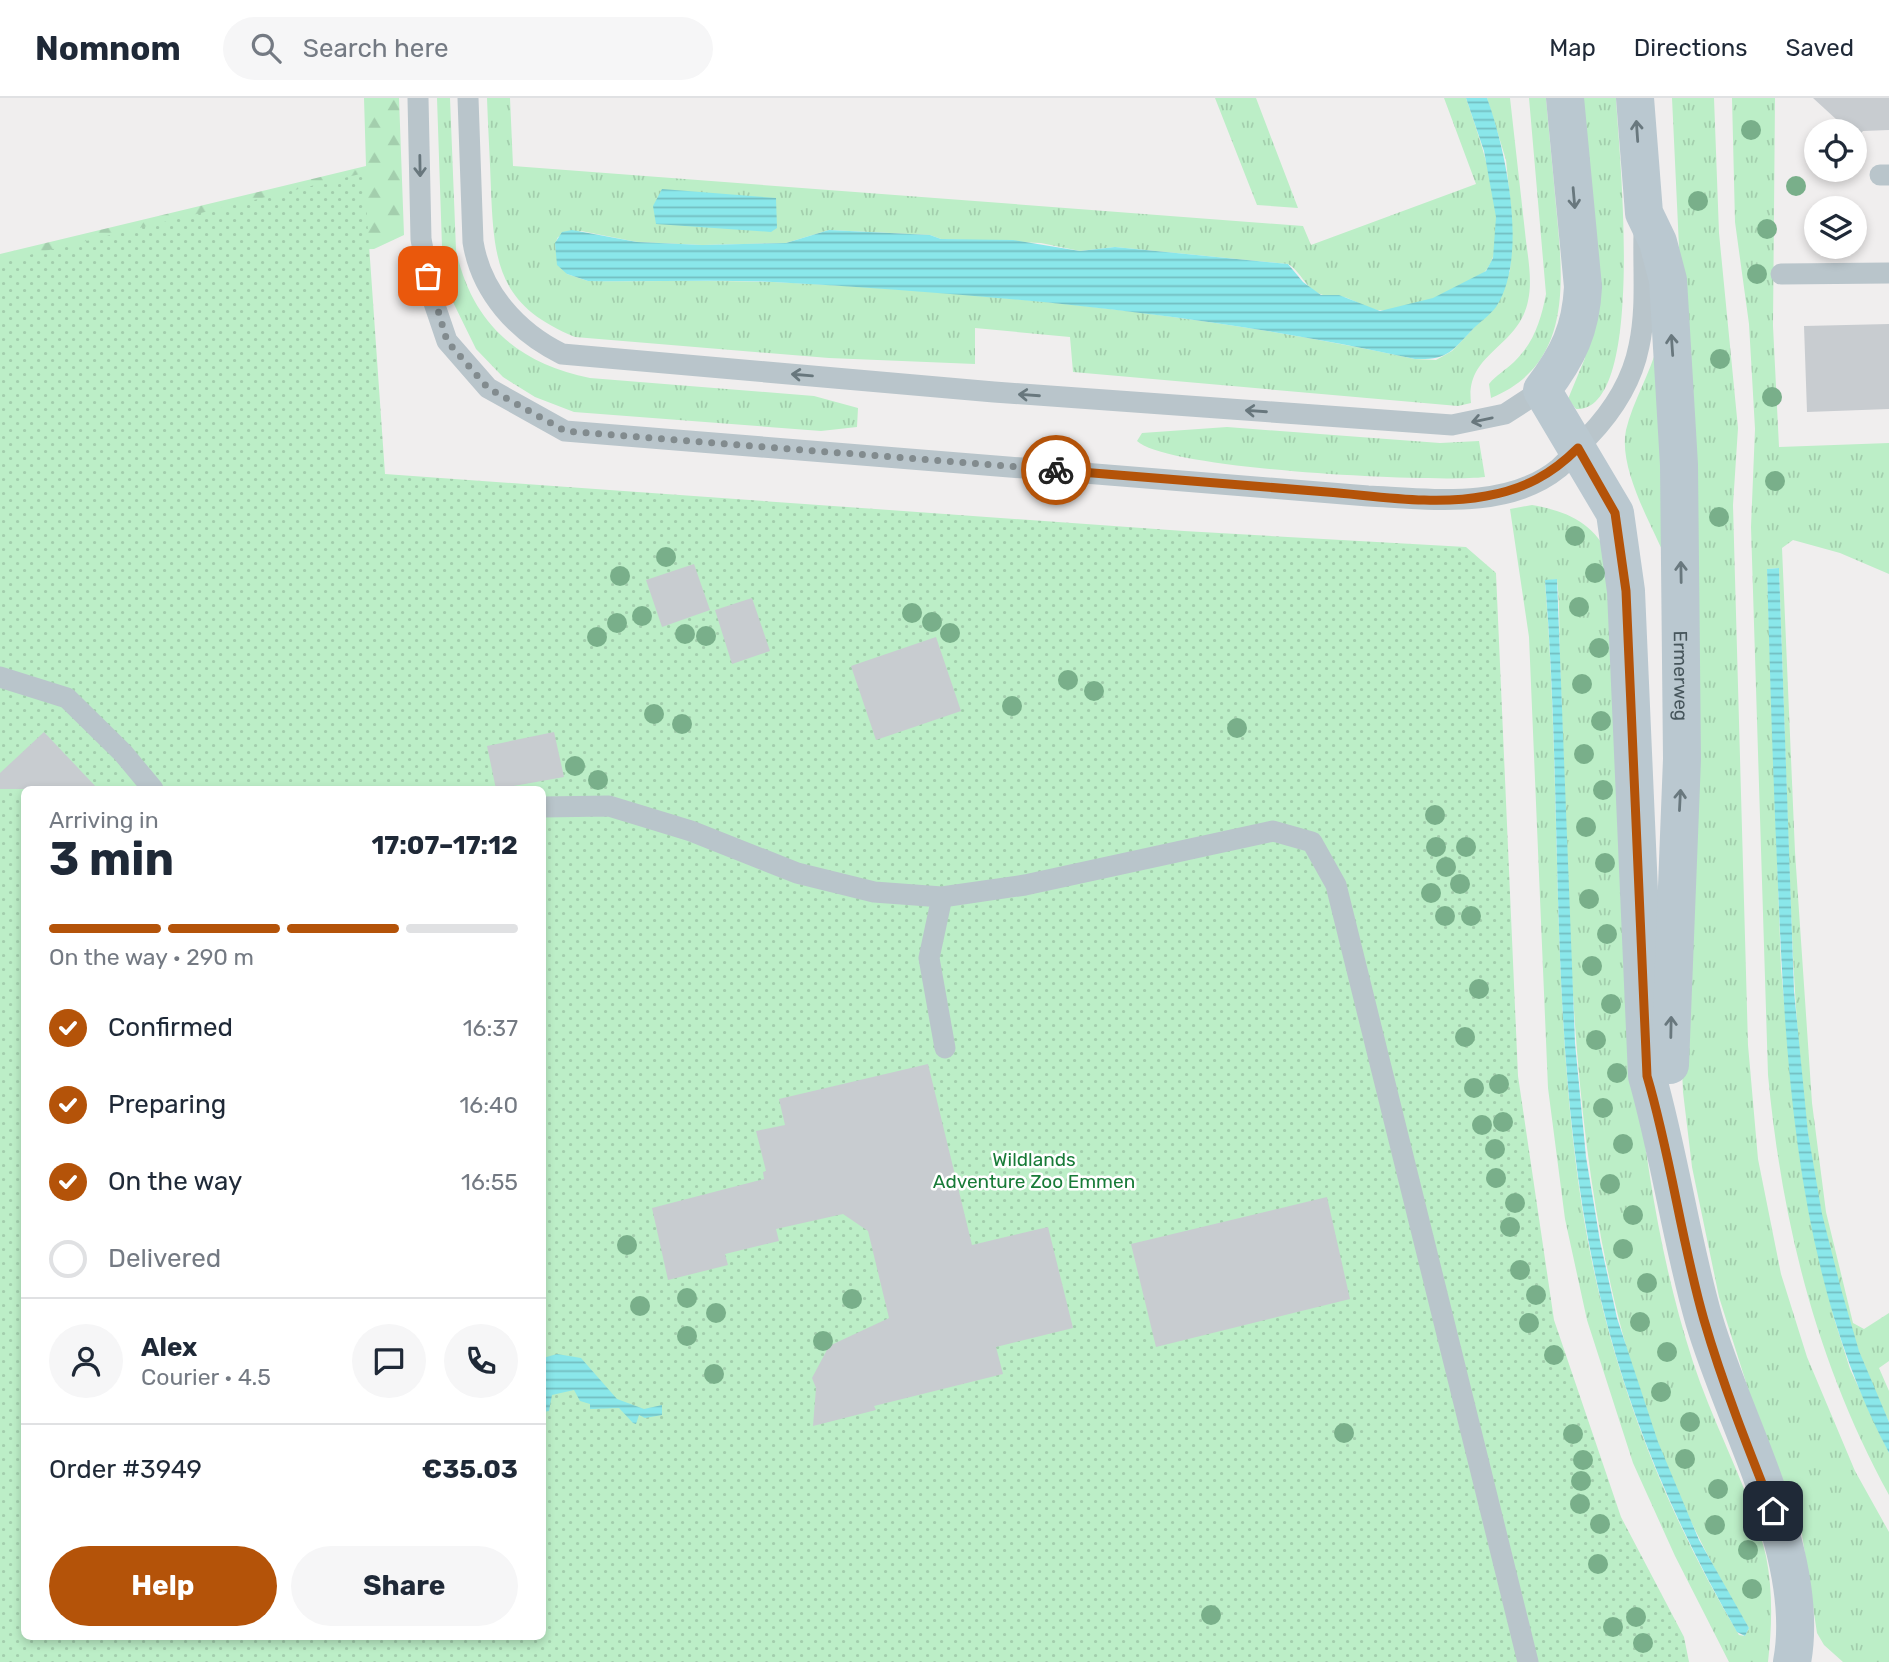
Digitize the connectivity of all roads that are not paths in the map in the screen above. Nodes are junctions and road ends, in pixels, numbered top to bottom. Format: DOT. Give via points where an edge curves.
graph roads {
  1 [pos="418,98"];
  2 [pos="468,98"];
  3 [pos="1565,98"];
  4 [pos="1635,98"];
  5 [pos="1644,213"];
  6 [pos="1889,272"];
  7 [pos="1781,274"];
  8 [pos="1542,390"];
  9 [pos="1578,448"];
  10 [pos="0,677"];
  11 [pos="151,786"];
  12 [pos="546,807"];
  13 [pos="942,897"];
  14 [pos="946,1048"];
  15 [pos="1667,1144"];
  16 [pos="1528,1662"];
  17 [pos="1792,1662"];
  1 -- 9 [label="lane, one-way" via="421,239 431,294 447,341 488,388 565,431 1418,499 1483,497 1516,489 1558,469"];
  8 -- 2 [label="lane, one-way" via="1506,414 1452,425 994,392 562,354 536,341 511,319 476,264"];
  3 -- 8 [label="street, one-way" via="1583,287 1581,317 1573,344"];
  5 -- 4 [label="street, Ermerweg, one-way"];
  5 -- 9 [label="lane, Ermerweg" via="1645,298 1639,346 1615,406"];
  15 -- 5 [label="street, Ermerweg, one-way" via="1682,759 1679,465 1668,280"];
  6 -- 7 [label="lane"];
  8 -- 9 [label="street, Ermerweg"];
  9 -- 15 [label="street, Ermerweg" via="1615,513 1626,591 1647,1076"];
  10 -- 11 [label="lane" via="67,698"];
  12 -- 13 [label="lane" via="609,806 691,831 797,873 874,892"];
  13 -- 14 [label="lane" via="929,958"];
  13 -- 16 [label="lane" via="1025,885 1273,831 1312,842 1336,885"];
  15 -- 17 [label="street, Ermerweg" via="1704,1319 1780,1528 1794,1612"];
}
